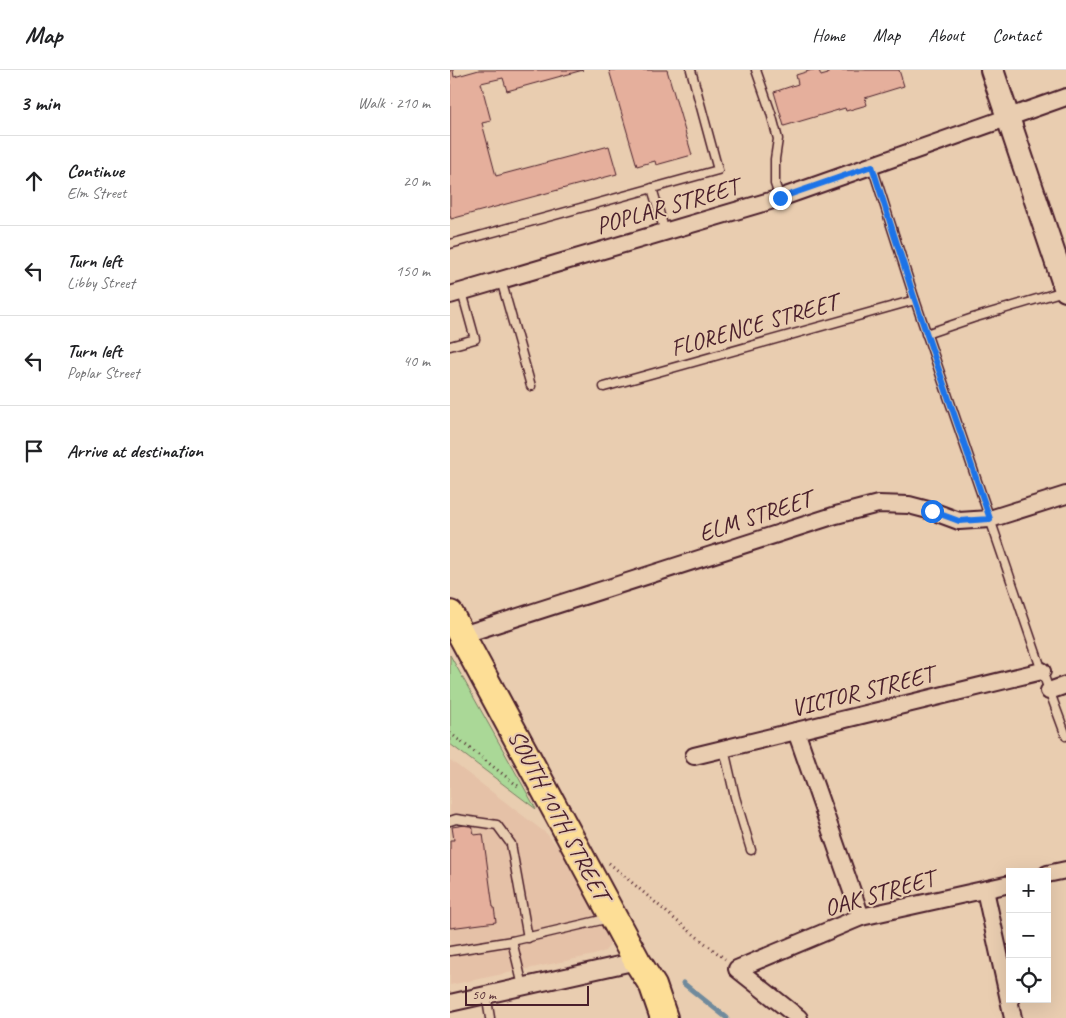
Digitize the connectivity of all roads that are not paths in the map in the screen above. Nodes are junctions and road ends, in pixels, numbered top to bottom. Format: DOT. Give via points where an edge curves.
graph roads {
  1 [pos="692,70"];
  2 [pos="756,70"];
  3 [pos="992,70"];
  4 [pos="1066,97"];
  5 [pos="1008,117"];
  6 [pos="872,166"];
  7 [pos="652,188"];
  8 [pos="780,198"];
  9 [pos="665,232"];
  10 [pos="450,244"];
  11 [pos="501,280"];
  12 [pos="1066,290"];
  13 [pos="456,293"];
  14 [pos="915,300"];
  15 [pos="926,334"];
  16 [pos="450,346"];
  17 [pos="531,386"];
  18 [pos="604,387"];
  19 [pos="1066,495"];
  20 [pos="990,519"];
  21 [pos="456,624"];
  22 [pos="1042,671"];
  23 [pos="1066,685"];
  24 [pos="1049,691"];
  25 [pos="796,731"];
  26 [pos="1066,736"];
  27 [pos="724,749"];
  28 [pos="694,756"];
  29 [pos="450,821"];
  30 [pos="751,850"];
  31 [pos="1066,870"];
  32 [pos="1051,873"];
  33 [pos="1006,885"];
  34 [pos="985,890"];
  35 [pos="861,917"];
  36 [pos="614,918"];
  37 [pos="528,938"];
  38 [pos="512,942"];
  39 [pos="450,951"];
  40 [pos="637,961"];
  41 [pos="523,986"];
  42 [pos="486,994"];
  43 [pos="450,1003"];
  44 [pos="490,1018"];
  45 [pos="664,1018"];
  46 [pos="799,1018"];
  47 [pos="1013,1018"];
  1 -- 7 [label="lane" via="718,170"];
  2 -- 8 [label="lane" via="778,139 775,184"];
  3 -- 5 [label="main road"];
  4 -- 5 [label="street, POPLAR STREET"];
  5 -- 6 [label="street, POPLAR STREET"];
  5 -- 12 [label="main road"];
  6 -- 8 [label="street, POPLAR STREET"];
  6 -- 14 [label="lane"];
  7 -- 9 [label="lane"];
  7 -- 10 [label="lane"];
  8 -- 9 [label="street, POPLAR STREET"];
  9 -- 11 [label="street, POPLAR STREET"];
  11 -- 13 [label="street, POPLAR STREET"];
  11 -- 17 [label="lane"];
  12 -- 15 [label="lane"];
  13 -- 16 [label="lane" via="475,339"];
  14 -- 15 [label="lane"];
  14 -- 18 [label="lane, FLORENCE STREET"];
  15 -- 20 [label="lane"];
  19 -- 20 [label="street, ELM STREET"];
  20 -- 21 [label="street, ELM STREET" via="959,521 909,505 878,504"];
  20 -- 22 [label="lane"];
  21 -- 36 [label="highway, SOUTH 10TH STREET"];
  22 -- 24 [label="lane"];
  22 -- 25 [label="street, VICTOR STREET"];
  23 -- 24 [label="street"];
  24 -- 26 [label="lane"];
  25 -- 27 [label="street, VICTOR STREET"];
  25 -- 35 [label="street"];
  27 -- 28 [label="street, VICTOR STREET"];
  27 -- 30 [label="lane"];
  29 -- 37 [label="lane" via="497,825 511,844"];
  31 -- 32 [label="street"];
  33 -- 34 [label="street, OAK STREET"];
  34 -- 35 [label="street, OAK STREET"];
  34 -- 47 [label="street"];
  35 -- 46 [label="street, OAK STREET" via="737,969"];
  36 -- 37 [label="lane"];
  36 -- 40 [label="highway, SOUTH 10TH STREET"];
  37 -- 38 [label="lane"];
  38 -- 39 [label="lane"];
  38 -- 41 [label="lane"];
  40 -- 41 [label="street"];
  40 -- 45 [label="highway, SOUTH 10TH STREET" via="654,986"];
  41 -- 42 [label="street"];
  42 -- 43 [label="street"];
  42 -- 44 [label="lane"];
}
